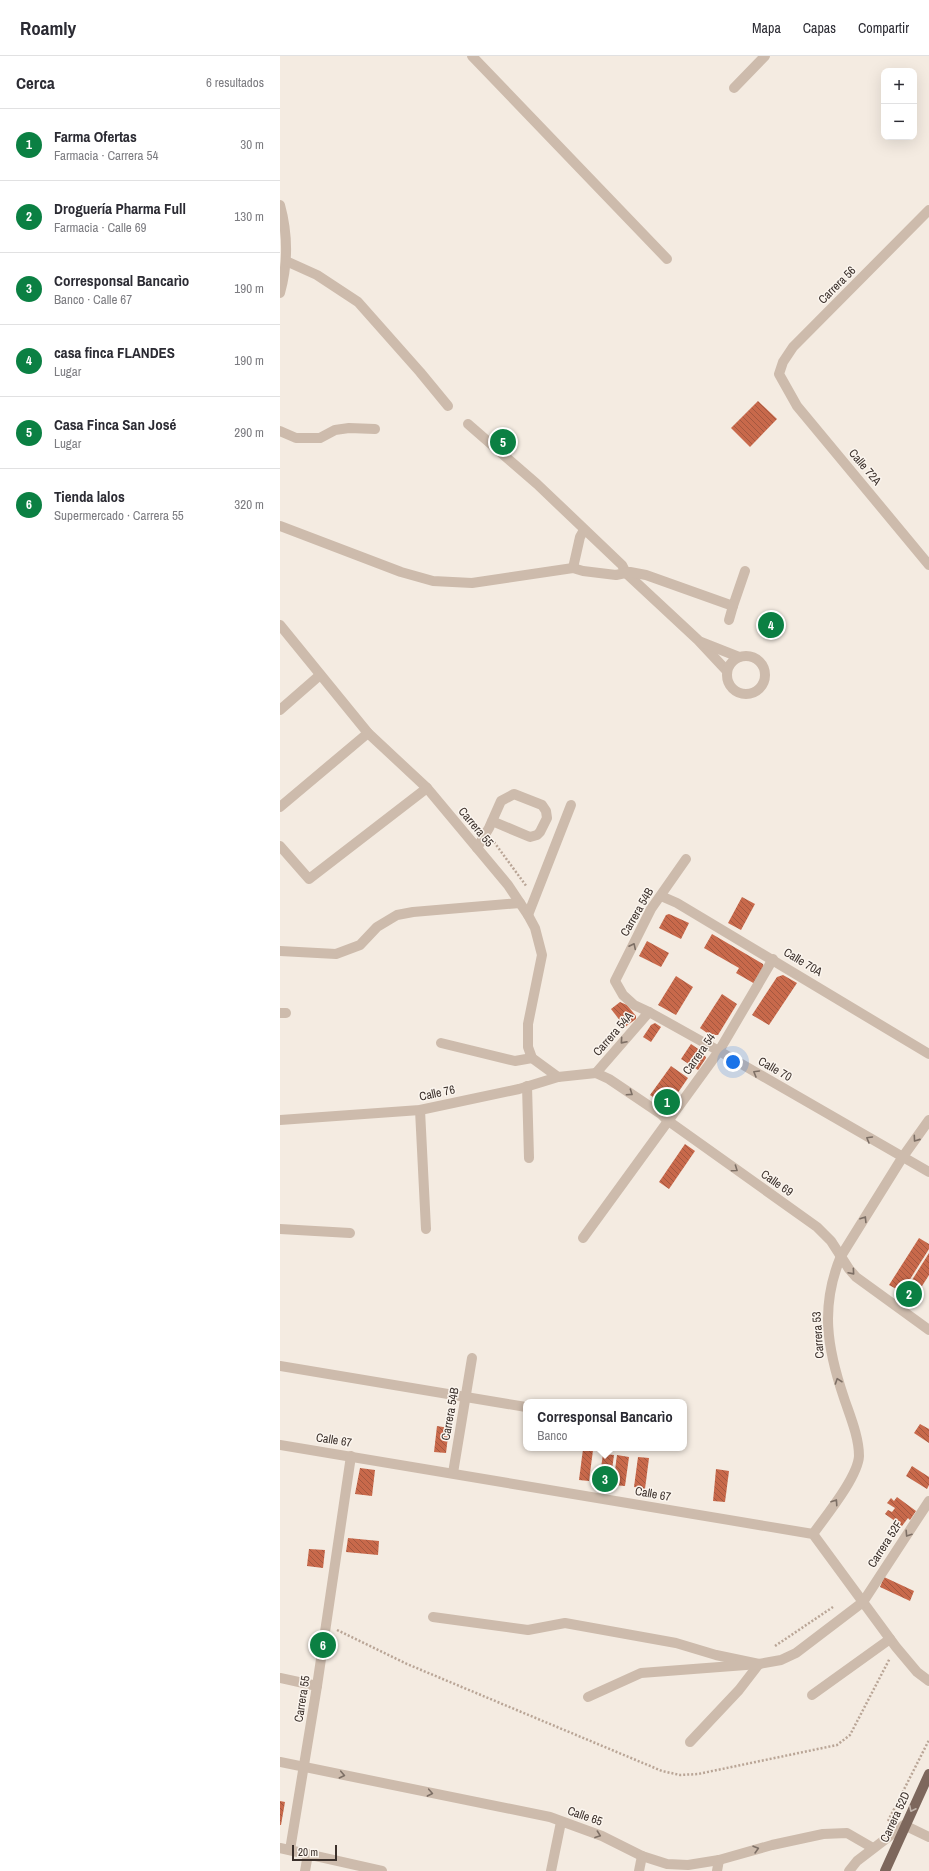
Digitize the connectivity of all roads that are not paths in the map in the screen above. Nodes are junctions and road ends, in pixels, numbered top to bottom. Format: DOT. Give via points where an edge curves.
graph roads {
  1 [pos="472,56"];
  2 [pos="765,56"];
  3 [pos="734,88"];
  4 [pos="280,205"];
  5 [pos="929,210"];
  6 [pos="667,259"];
  7 [pos="286,261"];
  8 [pos="280,293"];
  9 [pos="784,384"];
  10 [pos="448,406"];
  11 [pos="468,424"];
  12 [pos="375,429"];
  13 [pos="280,431"];
  14 [pos="280,526"];
  15 [pos="584,530"];
  16 [pos="928,561"];
  17 [pos="573,568"];
  18 [pos="745,571"];
  19 [pos="626,572"];
  20 [pos="733,606"];
  21 [pos="729,620"];
  22 [pos="280,625"];
  23 [pos="698,640"];
  24 [pos="739,657"];
  25 [pos="727,671"];
  26 [pos="320,675"];
  27 [pos="280,710"];
  28 [pos="368,732"];
  29 [pos="427,788"];
  30 [pos="572,805"];
  31 [pos="280,807"];
  32 [pos="490,826"];
  33 [pos="280,846"];
  34 [pos="477,848"];
  35 [pos="686,859"];
  36 [pos="661,896"];
  37 [pos="520,903"];
  38 [pos="528,915"];
  39 [pos="280,951"];
  40 [pos="773,959"];
  41 [pos="615,981"];
  42 [pos="649,1012"];
  43 [pos="441,1043"];
  44 [pos="719,1051"];
  45 [pos="929,1054"];
  46 [pos="532,1058"];
  47 [pos="596,1072"];
  48 [pos="558,1077"];
  49 [pos="527,1086"];
  50 [pos="420,1110"];
  51 [pos="280,1120"];
  52 [pos="667,1120"];
  53 [pos="929,1120"];
  54 [pos="529,1158"];
  55 [pos="902,1158"];
  56 [pos="929,1172"];
  57 [pos="280,1229"];
  58 [pos="426,1229"];
  59 [pos="350,1233"];
  60 [pos="583,1238"];
  61 [pos="841,1256"];
  62 [pos="929,1330"];
  63 [pos="472,1358"];
  64 [pos="280,1366"];
  65 [pos="466,1397"];
  66 [pos="523,1406"];
  67 [pos="280,1445"];
  68 [pos="351,1456"];
  69 [pos="453,1474"];
  70 [pos="929,1501"];
  71 [pos="813,1534"];
  72 [pos="863,1602"];
  73 [pos="433,1617"];
  74 [pos="893,1643"];
  75 [pos="759,1664"];
  76 [pos="280,1678"];
  77 [pos="929,1681"];
  78 [pos="317,1686"];
  79 [pos="812,1695"];
  80 [pos="588,1697"];
  81 [pos="690,1742"];
  82 [pos="280,1762"];
  83 [pos="304,1767"];
  84 [pos="929,1774"];
  85 [pos="561,1822"];
  86 [pos="904,1825"];
  87 [pos="929,1837"];
  88 [pos="873,1848"];
  89 [pos="285,1849"];
  90 [pos="308,1854"];
  91 [pos="642,1856"];
  92 [pos="719,1860"];
  93 [pos="306,1871"];
  94 [pos="382,1871"];
  95 [pos="551,1871"];
  96 [pos="639,1871"];
  97 [pos="717,1871"];
  98 [pos="849,1871"];
  99 [pos="885,1871"];
  1 -- 6 [label="street"];
  2 -- 3 [label="street"];
  4 -- 7 [label="street" via="285,229"];
  5 -- 9 [label="street, Carrera 56" via="793,347 779,374"];
  7 -- 8 [label="street"];
  7 -- 10 [label="street" via="317,276 358,302"];
  9 -- 16 [label="street, Calle 72A" via="797,406"];
  11 -- 15 [label="street" via="537,484"];
  12 -- 13 [label="street" via="335,430 320,438 296,438"];
  14 -- 17 [label="street" via="401,572 433,581 472,583"];
  15 -- 17 [label="street"];
  15 -- 19 [label="street" via="605,548"];
  17 -- 19 [label="street" via="616,575"];
  18 -- 20 [label="street"];
  19 -- 20 [label="street" via="646,575"];
  19 -- 23 [label="street"];
  20 -- 21 [label="street"];
  22 -- 26 [label="street, Carrera 55"];
  23 -- 24 [label="street"];
  23 -- 25 [label="street"];
  24 -- 25 [label="street" via="729,665"];
  24 -- 25 [label="street" via="752,656 764,666 766,673 762,686 751,694 738,693 728,683"];
  26 -- 27 [label="street"];
  26 -- 28 [label="street, Carrera 55"];
  28 -- 29 [label="street, Carrera 55"];
  28 -- 31 [label="street"];
  29 -- 33 [label="street" via="309,879"];
  29 -- 34 [label="street, Carrera 55"];
  30 -- 38 [label="street"];
  32 -- 32 [label="street" via="500,801 514,794 542,805 548,818 540,832 530,837"];
  32 -- 34 [label="street"];
  34 -- 37 [label="street, Carrera 55"];
  35 -- 36 [label="street, Carrera 54B"];
  36 -- 40 [label="street, Calle 70A"];
  41 -- 36 [label="street, Carrera 54B, one-way" via="651,909"];
  37 -- 38 [label="street, Carrera 55"];
  37 -- 39 [label="street" via="397,915 377,927 360,945 336,954"];
  38 -- 46 [label="street, Carrera 55" via="535,928 542,955 528,1024 528,1047"];
  40 -- 44 [label="street, Carrera 54"];
  40 -- 45 [label="street, Calle 70A"];
  41 -- 42 [label="street, Calle 70" via="623,995 634,1005"];
  42 -- 44 [label="street, Calle 70"];
  42 -- 47 [label="street, Carrera 54A, one-way"];
  43 -- 46 [label="street" via="515,1061"];
  44 -- 52 [label="street, Carrera 54"];
  55 -- 44 [label="street, Calle 70, one-way"];
  46 -- 48 [label="street"];
  47 -- 48 [label="street, Calle 76"];
  47 -- 52 [label="street, Calle 69, one-way"];
  48 -- 49 [label="street, Calle 76"];
  49 -- 50 [label="street, Calle 76"];
  49 -- 54 [label="street"];
  50 -- 51 [label="street, Calle 76"];
  50 -- 58 [label="street"];
  52 -- 60 [label="street, Carrera 54"];
  52 -- 61 [label="street, Calle 69, one-way" via="817,1227 831,1240"];
  53 -- 55 [label="street, Carrera 53, one-way"];
  55 -- 56 [label="street, Calle 70"];
  61 -- 55 [label="street, Carrera 53, one-way"];
  57 -- 59 [label="street"];
  61 -- 62 [label="street, Calle 69, one-way" via="861,1281"];
  71 -- 61 [label="street, Carrera 53, one-way" via="851,1479 859,1457 854,1428 833,1366 827,1315 831,1287"];
  63 -- 65 [label="street, Carrera 54B"];
  64 -- 65 [label="street"];
  65 -- 66 [label="street"];
  65 -- 69 [label="street, Carrera 54B"];
  67 -- 68 [label="street, Calle 67"];
  68 -- 69 [label="street, Calle 67"];
  68 -- 78 [label="street, Carrera 55"];
  69 -- 71 [label="street, Calle 67"];
  70 -- 72 [label="street, Carrera 52F, one-way"];
  71 -- 72 [label="street"];
  72 -- 74 [label="street"];
  72 -- 75 [label="street, Carrera 52F" via="796,1653 781,1660"];
  73 -- 75 [label="street" via="528,1630 565,1623 676,1643"];
  74 -- 77 [label="street" via="917,1672"];
  74 -- 79 [label="street"];
  75 -- 80 [label="street, Carrera 52F" via="641,1673"];
  75 -- 81 [label="street" via="739,1690"];
  76 -- 78 [label="street"];
  78 -- 83 [label="street, Carrera 55"];
  82 -- 83 [label="street, Calle 65"];
  83 -- 85 [label="street, Calle 65, one-way"];
  83 -- 89 [label="street, Carrera 55"];
  84 -- 86 [label="main road, Carrera 52D, one-way"];
  85 -- 91 [label="street, Calle 65, one-way" via="602,1836"];
  85 -- 95 [label="street"];
  86 -- 87 [label="street"];
  86 -- 88 [label="street"];
  86 -- 99 [label="main road, Carrera 52D"];
  92 -- 88 [label="street, Calle 65, one-way" via="823,1834 847,1833"];
  88 -- 98 [label="street" via="856,1861"];
  89 -- 90 [label="street"];
  90 -- 93 [label="street"];
  90 -- 94 [label="street"];
  91 -- 92 [label="street, Calle 65" via="667,1864 681,1865"];
  91 -- 96 [label="street"];
  92 -- 97 [label="street"];
}
